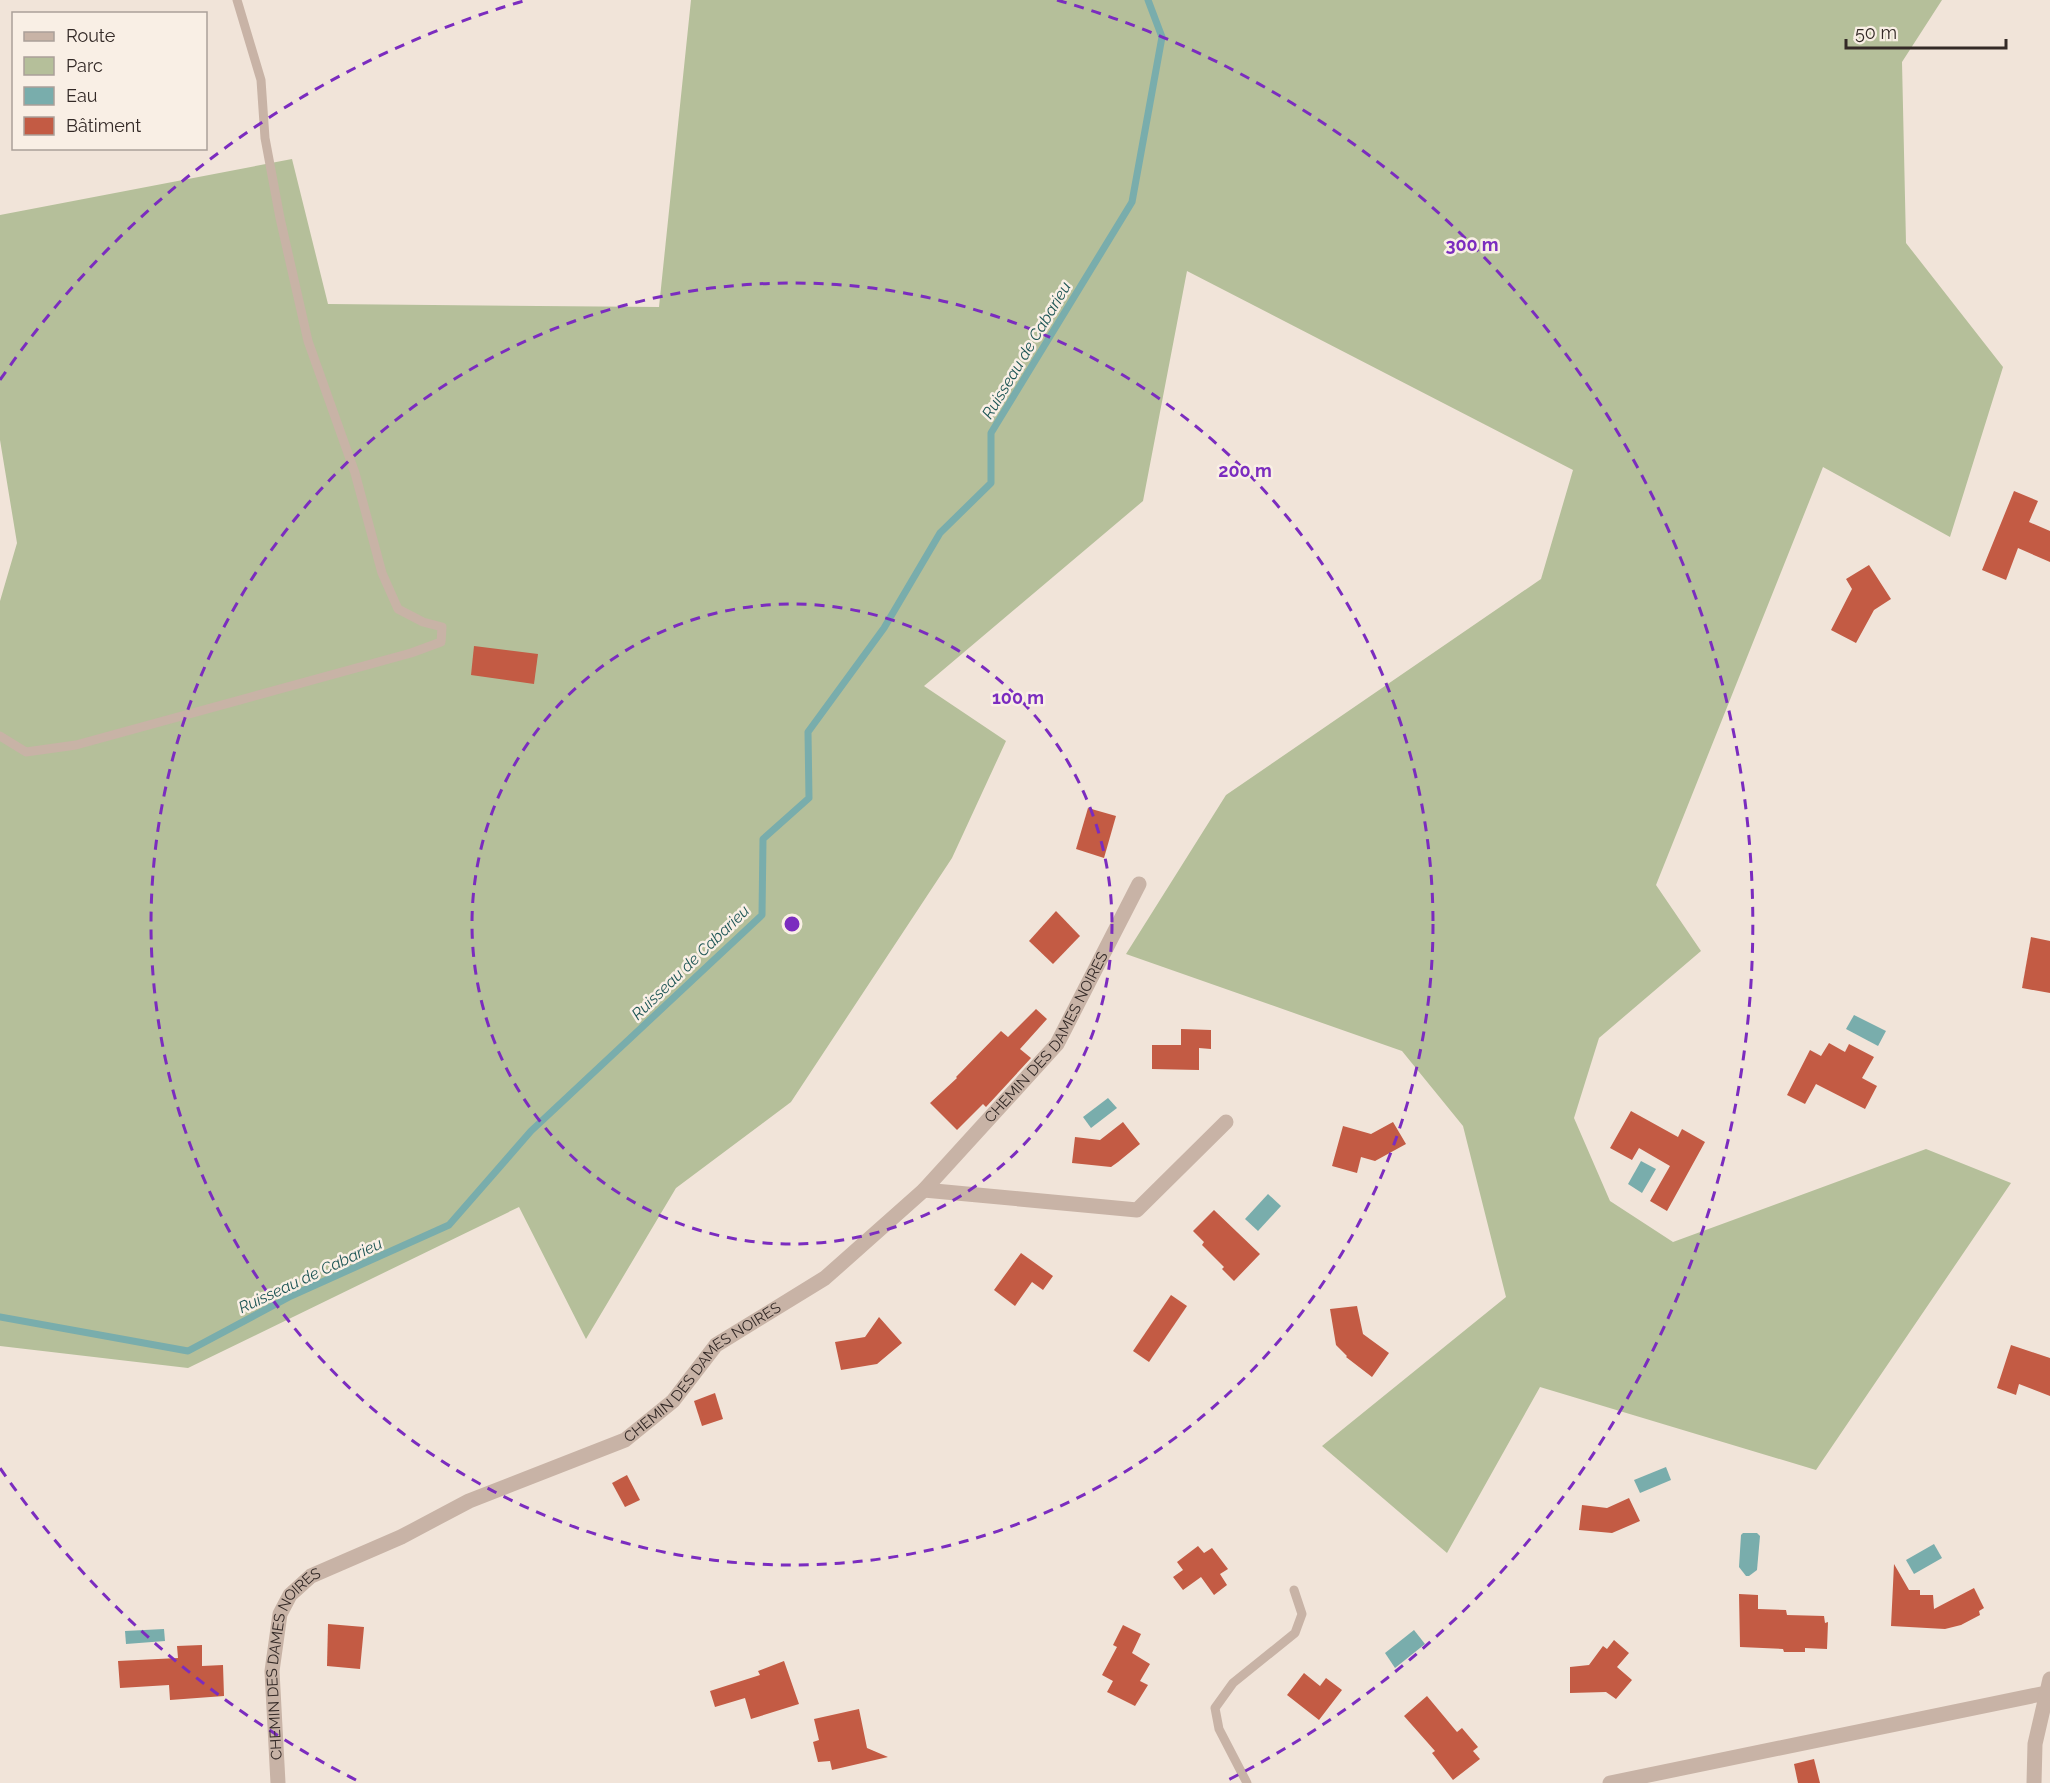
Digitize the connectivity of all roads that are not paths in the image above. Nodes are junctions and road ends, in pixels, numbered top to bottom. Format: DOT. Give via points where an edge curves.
graph roads {
  1 [pos="237,0"];
  2 [pos="0,736"];
  3 [pos="1139,884"];
  4 [pos="1226,1122"];
  5 [pos="924,1190"];
  6 [pos="1294,1590"];
  7 [pos="2048,1686"];
  8 [pos="278,1783"];
  9 [pos="1247,1783"];
  10 [pos="1610,1783"];
  11 [pos="2034,1783"];
  1 -- 2 [label="lane" via="261,80 267,150 308,341 355,472 386,582 398,609 442,627 441,642 76,745 26,752"];
  3 -- 5 [label="street, CHEMIN DES DAMES NOIRES" via="1057,1044"];
  4 -- 5 [label="street" via="1137,1210"];
  5 -- 8 [label="street, CHEMIN DES DAMES NOIRES" via="825,1278 716,1346 673,1401 625,1440 470,1501 401,1537 311,1576 290,1595 280,1614 272,1671"];
  6 -- 9 [label="lane" via="1302,1614 1295,1633 1233,1683 1215,1708 1219,1729"];
  7 -- 10 [label="street"];
  7 -- 11 [label="street" via="2035,1744"];
}
